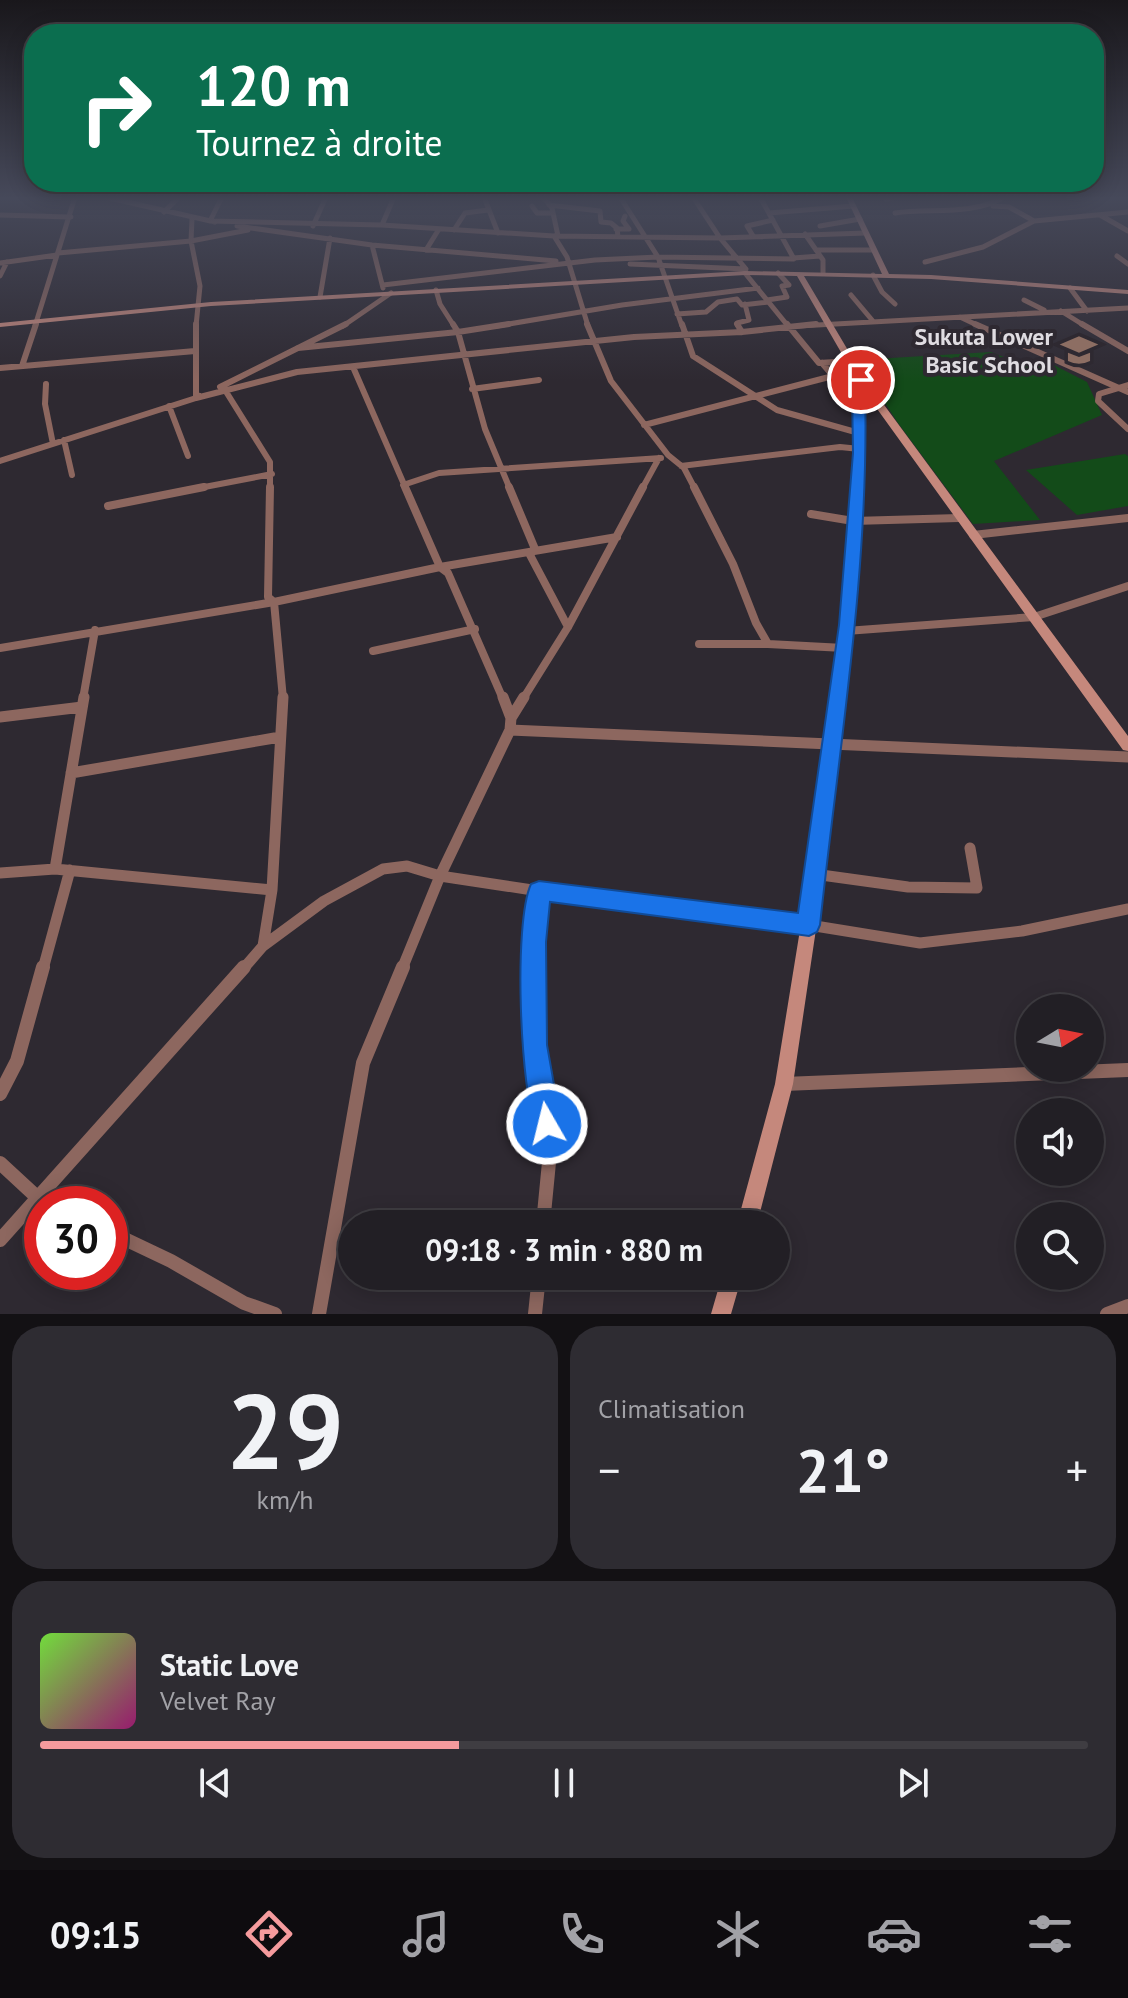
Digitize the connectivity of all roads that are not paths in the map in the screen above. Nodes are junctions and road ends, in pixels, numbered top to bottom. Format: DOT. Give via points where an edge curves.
graph roads {
  1 [pos="32,258"];
  2 [pos="56,258"];
  3 [pos="194,258"];
  4 [pos="327,258"];
  5 [pos="376,258"];
  6 [pos="518,258"];
  7 [pos="567,258"];
  8 [pos="636,258"];
  9 [pos="658,258"];
  10 [pos="737,258"];
  11 [pos="822,258"];
  12 [pos="878,258"];
  13 [pos="939,258"];
  14 [pos="591,261"];
  15 [pos="925,262"];
  16 [pos="4,263"];
  17 [pos="569,263"];
  18 [pos="661,265"];
  19 [pos="745,271"];
  20 [pos="778,273"];
  21 [pos="799,273"];
  22 [pos="823,273"];
  23 [pos="873,275"];
  24 [pos="886,275"];
  25 [pos="0,276"];
  26 [pos="663,276"];
  27 [pos="573,282"];
  28 [pos="758,288"];
  29 [pos="1070,288"];
  30 [pos="386,290"];
  31 [pos="436,290"];
  32 [pos="724,292"];
  33 [pos="1128,292"];
  34 [pos="851,295"];
  35 [pos="320,297"];
  36 [pos="672,298"];
  37 [pos="731,300"];
  38 [pos="1024,300"];
  39 [pos="768,301"];
  40 [pos="745,304"];
  41 [pos="895,304"];
  42 [pos="196,305"];
  43 [pos="1128,308"];
  44 [pos="583,311"];
  45 [pos="1061,311"];
  46 [pos="1087,311"];
  47 [pos="1047,312"];
  48 [pos="677,314"];
  49 [pos="957,316"];
  50 [pos="872,320"];
  51 [pos="37,321"];
  52 [pos="830,322"];
  53 [pos="0,325"];
  54 [pos="788,326"];
  55 [pos="458,332"];
  56 [pos="742,332"];
  57 [pos="683,334"];
  58 [pos="594,340"];
  59 [pos="298,348"];
  60 [pos="195,351"];
  61 [pos="1128,351"];
  62 [pos="464,354"];
  63 [pos="851,361"];
  64 [pos="822,363"];
  65 [pos="22,366"];
  66 [pos="353,367"];
  67 [pos="0,368"];
  68 [pos="539,380"];
  69 [pos="861,380"];
  70 [pos="46,384"];
  71 [pos="1128,385"];
  72 [pos="1116,387"];
  73 [pos="472,389"];
  74 [pos="225,390"];
  75 [pos="1128,392"];
  76 [pos="756,397"];
  77 [pos="196,398"];
  78 [pos="169,406"];
  79 [pos="644,425"];
  80 [pos="1128,429"];
  81 [pos="859,433"];
  82 [pos="64,440"];
  83 [pos="53,444"];
  84 [pos="860,449"];
  85 [pos="188,456"];
  86 [pos="664,457"];
  87 [pos="0,461"];
  88 [pos="681,466"];
  89 [pos="502,469"];
  90 [pos="272,474"];
  91 [pos="72,475"];
  92 [pos="403,485"];
  93 [pos="108,506"];
  94 [pos="811,514"];
  95 [pos="959,518"];
  96 [pos="1128,518"];
  97 [pos="853,521"];
  98 [pos="973,535"];
  99 [pos="617,537"];
  100 [pos="535,549"];
  101 [pos="440,567"];
  102 [pos="1128,586"];
  103 [pos="274,602"];
  104 [pos="1034,617"];
  105 [pos="568,627"];
  106 [pos="475,629"];
  107 [pos="95,630"];
  108 [pos="846,631"];
  109 [pos="699,644"];
  110 [pos="768,644"];
  111 [pos="0,648"];
  112 [pos="844,648"];
  113 [pos="373,651"];
  114 [pos="82,707"];
  115 [pos="0,717"];
  116 [pos="511,724"];
  117 [pos="280,737"];
  118 [pos="830,743"];
  119 [pos="1128,746"];
  120 [pos="1128,757"];
  121 [pos="71,773"];
  122 [pos="970,848"];
  123 [pos="55,869"];
  124 [pos="70,870"];
  125 [pos="0,873"];
  126 [pos="814,874"];
  127 [pos="440,876"];
  128 [pos="272,890"];
  129 [pos="539,891"];
  130 [pos="1128,909"];
  131 [pos="809,925"];
  132 [pos="263,946"];
  133 [pos="1128,1070"];
  134 [pos="784,1084"];
  135 [pos="0,1094"];
  136 [pos="0,1163"];
  137 [pos="27,1186"];
  138 [pos="57,1186"];
  139 [pos="544,1210"];
  140 [pos="751,1210"];
  141 [pos="24,1219"];
  142 [pos="0,1240"];
  143 [pos="128,1241"];
  144 [pos="538,1290"];
  145 [pos="728,1290"];
  146 [pos="1128,1306"];
  147 [pos="275,1314"];
  148 [pos="319,1314"];
  149 [pos="535,1314"];
  150 [pos="721,1314"];
  151 [pos="1107,1314"];
  1 -- 16 [label="street"];
  2 -- 51 [label="street"];
  3 -- 42 [label="street" via="200,286"];
  4 -- 35 [label="street"];
  5 -- 30 [label="street"];
  6 -- 17 [label="street"];
  7 -- 17 [label="street"];
  8 -- 14 [label="street"];
  9 -- 18 [label="street"];
  10 -- 19 [label="street"];
  11 -- 22 [label="street"];
  12 -- 24 [label="street"];
  13 -- 15 [label="street"];
  14 -- 17 [label="street"];
  14 -- 18 [label="street"];
  16 -- 25 [label="street"];
  17 -- 27 [label="street"];
  17 -- 30 [label="street"];
  18 -- 19 [label="street"];
  18 -- 26 [label="street"];
  19 -- 20 [label="street"];
  19 -- 26 [label="street"];
  19 -- 28 [label="street"];
  20 -- 21 [label="street"];
  20 -- 39 [label="street" via="789,285 782,286 787,297"];
  21 -- 22 [label="street"];
  21 -- 52 [label="street"];
  22 -- 23 [label="street"];
  23 -- 24 [label="street"];
  23 -- 41 [label="street"];
  24 -- 29 [label="street"];
  26 -- 27 [label="street"];
  26 -- 36 [label="street"];
  27 -- 31 [label="street"];
  27 -- 44 [label="street"];
  28 -- 32 [label="street"];
  28 -- 39 [label="street"];
  29 -- 33 [label="street"];
  29 -- 46 [label="street"];
  30 -- 31 [label="street"];
  30 -- 35 [label="street"];
  30 -- 59 [label="street" via="357,317"];
  31 -- 55 [label="street"];
  32 -- 36 [label="street"];
  32 -- 37 [label="street"];
  34 -- 50 [label="street"];
  35 -- 42 [label="street"];
  36 -- 44 [label="street"];
  36 -- 48 [label="street"];
  37 -- 40 [label="street"];
  37 -- 48 [label="street" via="706,312"];
  38 -- 47 [label="street"];
  39 -- 40 [label="street"];
  39 -- 54 [label="street"];
  40 -- 56 [label="street" via="749,320 737,323"];
  42 -- 51 [label="street"];
  42 -- 60 [label="street"];
  43 -- 46 [label="street"];
  44 -- 55 [label="street"];
  44 -- 58 [label="street"];
  45 -- 46 [label="street"];
  45 -- 47 [label="street"];
  45 -- 61 [label="street"];
  47 -- 49 [label="street"];
  48 -- 57 [label="street"];
  49 -- 50 [label="street"];
  49 -- 72 [label="street"];
  50 -- 52 [label="street"];
  51 -- 53 [label="street"];
  51 -- 65 [label="street"];
  52 -- 54 [label="street"];
  52 -- 63 [label="street"];
  54 -- 56 [label="street"];
  54 -- 64 [label="street"];
  55 -- 59 [label="street"];
  55 -- 62 [label="street"];
  56 -- 57 [label="street"];
  57 -- 58 [label="street"];
  57 -- 76 [label="street" via="693,356"];
  58 -- 62 [label="street"];
  58 -- 79 [label="street" via="611,381"];
  59 -- 77 [label="street"];
  60 -- 65 [label="street"];
  60 -- 77 [label="street"];
  62 -- 66 [label="street"];
  62 -- 73 [label="street"];
  63 -- 64 [label="street"];
  63 -- 69 [label="street"];
  64 -- 76 [label="street" via="833,376"];
  65 -- 67 [label="street"];
  66 -- 74 [label="street" via="279,375"];
  66 -- 92 [label="street"];
  68 -- 73 [label="street"];
  69 -- 81 [label="street"];
  69 -- 95 [label="street"];
  70 -- 83 [label="street"];
  71 -- 72 [label="street"];
  72 -- 75 [label="street"];
  72 -- 80 [label="street" via="1099,394 1098,401"];
  73 -- 89 [label="street"];
  74 -- 77 [label="street"];
  74 -- 90 [label="street" via="270,462"];
  76 -- 79 [label="street"];
  76 -- 81 [label="street" via="787,413"];
  77 -- 78 [label="street"];
  78 -- 82 [label="street"];
  78 -- 85 [label="street"];
  79 -- 86 [label="street"];
  81 -- 84 [label="street"];
  82 -- 83 [label="street"];
  82 -- 91 [label="street"];
  83 -- 87 [label="street"];
  84 -- 88 [label="street"];
  84 -- 97 [label="street"];
  86 -- 88 [label="street"];
  86 -- 89 [label="street"];
  86 -- 99 [label="street"];
  88 -- 110 [label="street"];
  89 -- 92 [label="street" via="439,473"];
  89 -- 100 [label="street"];
  90 -- 93 [label="street"];
  90 -- 103 [label="street" via="268,597"];
  92 -- 101 [label="street"];
  94 -- 97 [label="street"];
  95 -- 97 [label="street"];
  95 -- 98 [label="street"];
  96 -- 98 [label="street"];
  97 -- 108 [label="street"];
  98 -- 104 [label="street"];
  99 -- 100 [label="street"];
  99 -- 105 [label="street"];
  100 -- 101 [label="street"];
  100 -- 105 [label="street" via="530,555"];
  101 -- 103 [label="street"];
  101 -- 106 [label="street" via="448,573"];
  102 -- 104 [label="street"];
  103 -- 107 [label="street"];
  103 -- 117 [label="street" via="283,697"];
  104 -- 108 [label="street"];
  104 -- 119 [label="street"];
  105 -- 116 [label="street"];
  106 -- 113 [label="street"];
  106 -- 116 [label="street"];
  107 -- 111 [label="street"];
  107 -- 114 [label="street"];
  108 -- 112 [label="street"];
  109 -- 110 [label="street"];
  110 -- 112 [label="street"];
  112 -- 118 [label="street"];
  114 -- 115 [label="street"];
  114 -- 121 [label="street"];
  116 -- 118 [label="street"];
  116 -- 127 [label="street"];
  117 -- 121 [label="street"];
  117 -- 128 [label="street"];
  118 -- 120 [label="street"];
  118 -- 126 [label="street"];
  121 -- 123 [label="street"];
  122 -- 126 [label="street" via="977,888 908,887"];
  123 -- 124 [label="street"];
  123 -- 125 [label="street"];
  124 -- 128 [label="street"];
  124 -- 135 [label="street" via="17,1061"];
  126 -- 131 [label="street"];
  127 -- 129 [label="street"];
  127 -- 132 [label="street" via="407,866 383,869 324,901"];
  127 -- 148 [label="street" via="363,1063"];
  128 -- 132 [label="street"];
  129 -- 131 [label="street"];
  129 -- 139 [label="street" via="534,1045 550,1152"];
  130 -- 131 [label="street" via="1022,931 920,943"];
  131 -- 134 [label="street"];
  132 -- 138 [label="street"];
  133 -- 134 [label="street"];
  134 -- 140 [label="street"];
  136 -- 137 [label="street"];
  141 -- 142 [label="street"];
  143 -- 147 [label="street" via="244,1303"];
  144 -- 149 [label="street"];
  145 -- 150 [label="street"];
  146 -- 151 [label="street"];
}
